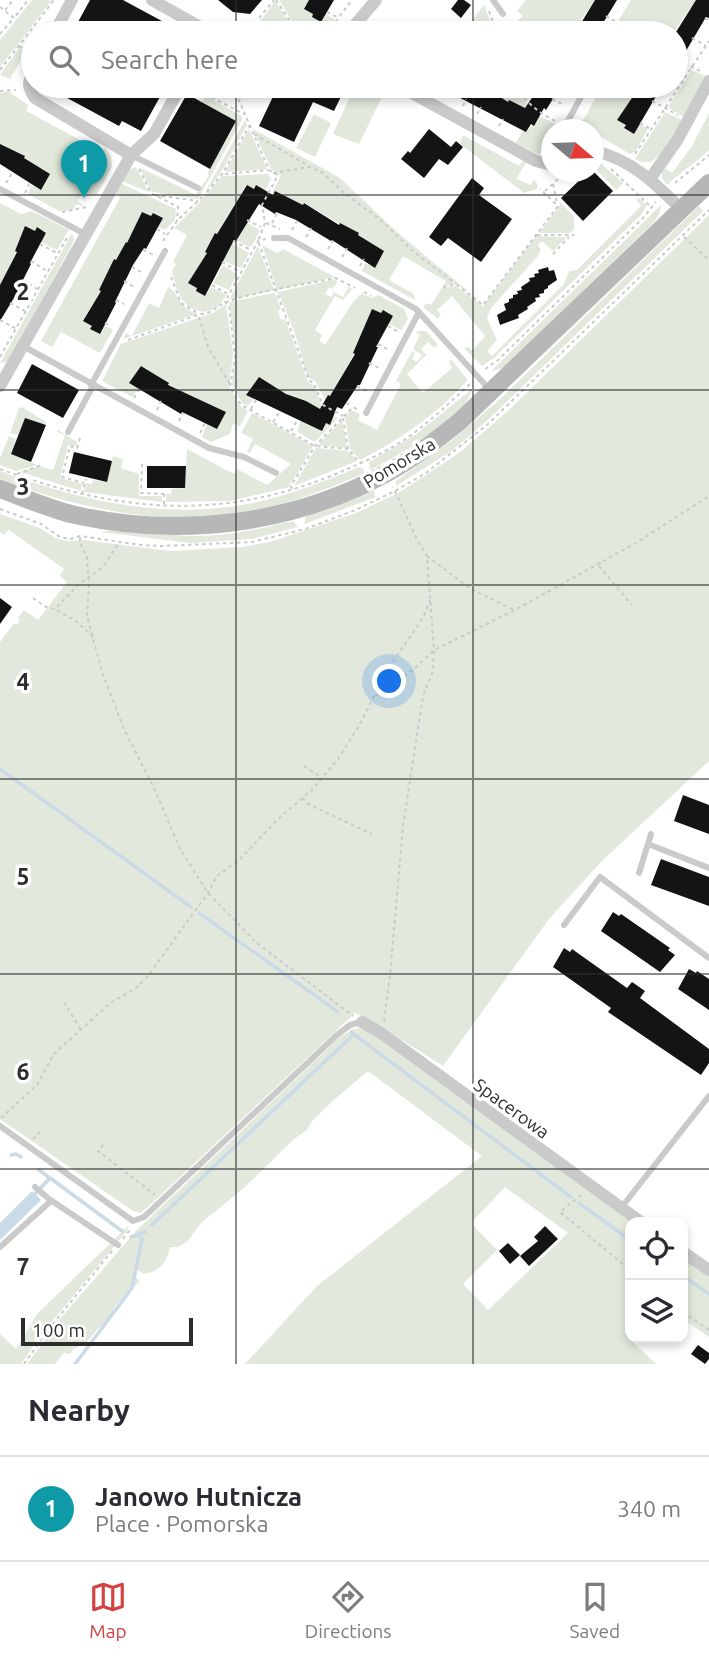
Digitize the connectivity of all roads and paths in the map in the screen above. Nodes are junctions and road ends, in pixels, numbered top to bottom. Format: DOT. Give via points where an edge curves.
graph roads {
  1 [pos="13,0"];
  2 [pos="28,0"];
  3 [pos="54,0"];
  4 [pos="72,0"];
  5 [pos="275,0"];
  6 [pos="376,0"];
  7 [pos="493,0"];
  8 [pos="155,1"];
  9 [pos="351,1"];
  10 [pos="0,7"];
  11 [pos="488,8"];
  12 [pos="5,11"];
  13 [pos="327,12"];
  14 [pos="503,14"];
  15 [pos="606,16"];
  16 [pos="14,18"];
  17 [pos="339,18"];
  18 [pos="38,21"];
  19 [pos="61,21"];
  20 [pos="190,21"];
  21 [pos="257,21"];
  22 [pos="290,21"];
  23 [pos="337,21"];
  24 [pos="358,21"];
  25 [pos="493,21"];
  26 [pos="614,21"];
  27 [pos="0,34"];
  28 [pos="692,38"];
  29 [pos="709,41"];
  30 [pos="21,43"];
  31 [pos="19,46"];
  32 [pos="706,46"];
  33 [pos="688,65"];
  34 [pos="692,67"];
  35 [pos="0,70"];
  36 [pos="688,72"];
  37 [pos="709,81"];
  38 [pos="0,90"];
  39 [pos="21,90"];
  40 [pos="35,98"];
  41 [pos="174,98"];
  42 [pos="212,98"];
  43 [pos="238,98"];
  44 [pos="421,98"];
  45 [pos="523,98"];
  46 [pos="580,98"];
  47 [pos="671,98"];
  48 [pos="552,99"];
  49 [pos="652,101"];
  50 [pos="568,107"];
  51 [pos="666,108"];
  52 [pos="245,114"];
  53 [pos="503,119"];
  54 [pos="550,119"];
  55 [pos="568,119"];
  56 [pos="640,123"];
  57 [pos="652,130"];
  58 [pos="495,133"];
  59 [pos="253,134"];
  60 [pos="709,155"];
  61 [pos="604,156"];
  62 [pos="604,157"];
  63 [pos="136,158"];
  64 [pos="633,158"];
  65 [pos="607,159"];
  66 [pos="541,161"];
  67 [pos="310,167"];
  68 [pos="269,170"];
  69 [pos="13,171"];
  70 [pos="274,173"];
  71 [pos="222,174"];
  72 [pos="650,179"];
  73 [pos="30,182"];
  74 [pos="556,182"];
  75 [pos="709,183"];
  76 [pos="553,184"];
  77 [pos="3,186"];
  78 [pos="671,187"];
  79 [pos="198,188"];
  80 [pos="540,189"];
  81 [pos="544,192"];
  82 [pos="24,194"];
  83 [pos="153,194"];
  84 [pos="659,199"];
  85 [pos="199,201"];
  86 [pos="92,206"];
  87 [pos="558,206"];
  88 [pos="651,207"];
  89 [pos="682,210"];
  90 [pos="709,210"];
  91 [pos="278,212"];
  92 [pos="59,213"];
  93 [pos="247,220"];
  94 [pos="297,221"];
  95 [pos="177,222"];
  96 [pos="271,224"];
  97 [pos="262,228"];
  98 [pos="311,228"];
  99 [pos="157,229"];
  100 [pos="85,233"];
  101 [pos="289,233"];
  102 [pos="167,234"];
  103 [pos="536,235"];
  104 [pos="683,235"];
  105 [pos="274,238"];
  106 [pos="233,241"];
  107 [pos="258,241"];
  108 [pos="304,241"];
  109 [pos="333,241"];
  110 [pos="40,244"];
  111 [pos="347,248"];
  112 [pos="143,250"];
  113 [pos="165,251"];
  114 [pos="253,251"];
  115 [pos="58,253"];
  116 [pos="326,253"];
  117 [pos="553,254"];
  118 [pos="155,256"];
  119 [pos="364,259"];
  120 [pos="709,260"];
  121 [pos="31,261"];
  122 [pos="340,261"];
  123 [pos="222,262"];
  124 [pos="132,267"];
  125 [pos="358,270"];
  126 [pos="48,271"];
  127 [pos="241,272"];
  128 [pos="145,274"];
  129 [pos="171,277"];
  130 [pos="23,280"];
  131 [pos="124,281"];
  132 [pos="456,284"];
  133 [pos="212,285"];
  134 [pos="443,287"];
  135 [pos="137,288"];
  136 [pos="355,288"];
  137 [pos="38,289"];
  138 [pos="276,291"];
  139 [pos="364,292"];
  140 [pos="380,293"];
  141 [pos="229,294"];
  142 [pos="116,300"];
  143 [pos="225,302"];
  144 [pos="10,303"];
  145 [pos="128,306"];
  146 [pos="26,311"];
  147 [pos="419,312"];
  148 [pos="200,314"];
  149 [pos="0,320"];
  150 [pos="106,323"];
  151 [pos="388,326"];
  152 [pos="115,328"];
  153 [pos="16,329"];
  154 [pos="403,334"];
  155 [pos="0,344"];
  156 [pos="378,344"];
  157 [pos="113,345"];
  158 [pos="23,346"];
  159 [pos="6,347"];
  160 [pos="393,352"];
  161 [pos="369,363"];
  162 [pos="484,370"];
  163 [pos="383,371"];
  164 [pos="472,383"];
  165 [pos="231,385"];
  166 [pos="0,386"];
  167 [pos="92,386"];
  168 [pos="357,386"];
  169 [pos="139,389"];
  170 [pos="370,393"];
  171 [pos="492,393"];
  172 [pos="256,400"];
  173 [pos="162,401"];
  174 [pos="132,402"];
  175 [pos="346,403"];
  176 [pos="353,407"];
  177 [pos="251,410"];
  178 [pos="280,411"];
  179 [pos="363,412"];
  180 [pos="183,413"];
  181 [pos="155,414"];
  182 [pos="343,416"];
  183 [pos="299,419"];
  184 [pos="273,422"];
  185 [pos="205,423"];
  186 [pos="177,425"];
  187 [pos="68,432"];
  188 [pos="290,432"];
  189 [pos="198,437"];
  190 [pos="79,438"];
  191 [pos="315,446"];
  192 [pos="348,449"];
  193 [pos="142,464"];
  194 [pos="360,464"];
  195 [pos="41,465"];
  196 [pos="0,469"];
  197 [pos="276,473"];
  198 [pos="386,473"];
  199 [pos="17,475"];
  200 [pos="86,479"];
  201 [pos="84,483"];
  202 [pos="0,489"];
  203 [pos="164,489"];
  204 [pos="292,490"];
  205 [pos="395,491"];
  206 [pos="164,494"];
  207 [pos="82,495"];
  208 [pos="709,496"];
  209 [pos="164,505"];
  210 [pos="0,509"];
  211 [pos="80,536"];
  212 [pos="121,542"];
  213 [pos="427,556"];
  214 [pos="598,565"];
  215 [pos="88,578"];
  216 [pos="33,598"];
  217 [pos="430,600"];
  218 [pos="632,604"];
  219 [pos="55,610"];
  220 [pos="515,610"];
  221 [pos="95,639"];
  222 [pos="434,650"];
  223 [pos="373,698"];
  224 [pos="304,766"];
  225 [pos="322,778"];
  226 [pos="302,799"];
  227 [pos="372,834"];
  228 [pos="652,834"];
  229 [pos="648,844"];
  230 [pos="709,868"];
  231 [pos="639,873"];
  232 [pos="208,893"];
  233 [pos="564,925"];
  234 [pos="709,958"];
  235 [pos="64,1002"];
  236 [pos="362,1023"];
  237 [pos="82,1031"];
  238 [pos="381,1033"];
  239 [pos="709,1096"];
  240 [pos="0,1119"];
  241 [pos="0,1126"];
  242 [pos="103,1145"];
  243 [pos="591,1186"];
  244 [pos="35,1187"];
  245 [pos="51,1200"];
  246 [pos="162,1201"];
  247 [pos="621,1208"];
  248 [pos="634,1217"];
  249 [pos="138,1221"];
  250 [pos="118,1245"];
  251 [pos="0,1247"];
  252 [pos="688,1255"];
  253 [pos="625,1266"];
  254 [pos="709,1270"];
  255 [pos="688,1315"];
  256 [pos="709,1330"];
  257 [pos="24,1364"];
  1 -- 12 [label="path"];
  2 -- 16 [label="path"];
  3 -- 18 [label="path"];
  4 -- 19 [label="street"];
  5 -- 21 [label="path"];
  5 -- 22 [label="path"];
  6 -- 24 [label="street"];
  7 -- 14 [label="lane"];
  8 -- 20 [label="street"];
  9 -- 17 [label="path"];
  10 -- 12 [label="path"];
  11 -- 25 [label="path"];
  12 -- 16 [label="path"];
  13 -- 17 [label="path"];
  15 -- 26 [label="path"];
  16 -- 27 [label="path"];
  17 -- 23 [label="path"];
  28 -- 32 [label="path"];
  29 -- 32 [label="path"];
  30 -- 31 [label="path"];
  31 -- 35 [label="path"];
  32 -- 34 [label="path"];
  33 -- 34 [label="path"];
  34 -- 36 [label="path"];
  37 -- 72 [label="street"];
  38 -- 39 [label="path"];
  40 -- 63 [label="street"];
  41 -- 63 [label="street"];
  42 -- 52 [label="path"];
  43 -- 52 [label="path"];
  44 -- 66 [label="street"];
  45 -- 54 [label="path"];
  46 -- 55 [label="lane"];
  47 -- 51 [label="path"];
  48 -- 50 [label="path"];
  49 -- 51 [label="path"];
  51 -- 57 [label="path"];
  52 -- 59 [label="path"];
  53 -- 58 [label="path"];
  56 -- 57 [label="path"];
  57 -- 64 [label="path"];
  59 -- 67 [label="path"];
  59 -- 68 [label="path"];
  60 -- 78 [label="path"];
  61 -- 65 [label="lane"];
  62 -- 65 [label="street"];
  63 -- 79 [label="lane"];
  63 -- 83 [label="path"];
  63 -- 100 [label="street"];
  65 -- 72 [label="street" via="628,163"];
  65 -- 88 [label="path"];
  67 -- 70 [label="path"];
  67 -- 132 [label="path"];
  68 -- 70 [label="path"];
  68 -- 71 [label="path"];
  69 -- 77 [label="path"];
  70 -- 97 [label="path" via="278,175 261,205"];
  72 -- 89 [label="street"];
  73 -- 82 [label="path"];
  74 -- 76 [label="path"];
  75 -- 89 [label="main road, Pomorska"];
  76 -- 81 [label="path"];
  76 -- 87 [label="path"];
  77 -- 100 [label="lane"];
  80 -- 81 [label="path"];
  81 -- 87 [label="path"];
  83 -- 85 [label="path"];
  83 -- 95 [label="path" via="178,207"];
  84 -- 88 [label="path"];
  86 -- 92 [label="path"];
  87 -- 103 [label="path"];
  88 -- 162 [label="path"];
  89 -- 171 [label="main road, Pomorska"];
  90 -- 104 [label="path"];
  91 -- 96 [label="path"];
  93 -- 97 [label="path"];
  94 -- 101 [label="path"];
  97 -- 107 [label="path"];
  98 -- 108 [label="path"];
  99 -- 102 [label="path"];
  100 -- 158 [label="street"];
  103 -- 117 [label="path" via="573,235"];
  103 -- 132 [label="path" via="483,305"];
  104 -- 120 [label="path"];
  104 -- 205 [label="path" via="488,424"];
  105 -- 107 [label="path"];
  105 -- 147 [label="lane" via="288,237"];
  106 -- 114 [label="path"];
  107 -- 114 [label="path"];
  107 -- 138 [label="path"];
  109 -- 116 [label="path"];
  110 -- 115 [label="path"];
  111 -- 122 [label="path"];
  112 -- 118 [label="path"];
  113 -- 157 [label="lane"];
  114 -- 127 [label="path"];
  119 -- 125 [label="path"];
  121 -- 126 [label="path"];
  123 -- 127 [label="path"];
  124 -- 128 [label="path"];
  127 -- 141 [label="path"];
  129 -- 148 [label="path" via="181,303"];
  130 -- 137 [label="path"];
  131 -- 135 [label="path"];
  132 -- 134 [label="path"];
  133 -- 141 [label="path"];
  136 -- 138 [label="path" via="336,278"];
  138 -- 143 [label="path"];
  138 -- 182 [label="path" via="324,408"];
  139 -- 140 [label="path" via="371,296"];
  141 -- 143 [label="path"];
  142 -- 145 [label="path"];
  143 -- 148 [label="path"];
  143 -- 165 [label="path" via="234,347"];
  144 -- 146 [label="path"];
  147 -- 171 [label="lane"];
  147 -- 179 [label="lane"];
  148 -- 157 [label="path"];
  148 -- 165 [label="path" via="208,346"];
  149 -- 153 [label="path"];
  150 -- 152 [label="path"];
  151 -- 154 [label="path"];
  155 -- 159 [label="path"];
  156 -- 160 [label="path"];
  157 -- 167 [label="lane"];
  158 -- 166 [label="street"];
  158 -- 167 [label="lane"];
  161 -- 163 [label="path"];
  164 -- 194 [label="path" via="430,421"];
  165 -- 177 [label="path" via="241,405"];
  167 -- 187 [label="lane"];
  167 -- 197 [label="lane" via="209,448"];
  168 -- 170 [label="path"];
  169 -- 174 [label="path"];
  171 -- 198 [label="main road, Pomorska" via="423,451"];
  172 -- 177 [label="path"];
  173 -- 181 [label="path"];
  175 -- 176 [label="path"];
  176 -- 179 [label="path"];
  176 -- 182 [label="path"];
  177 -- 184 [label="path"];
  178 -- 184 [label="path"];
  180 -- 186 [label="path"];
  182 -- 191 [label="path"];
  182 -- 192 [label="path"];
  183 -- 188 [label="path"];
  184 -- 188 [label="path"];
  185 -- 189 [label="path"];
  188 -- 191 [label="path"];
  190 -- 201 [label="path" via="77,448 69,446 62,478"];
  191 -- 192 [label="path"];
  191 -- 204 [label="path"];
  192 -- 194 [label="path"];
  193 -- 206 [label="path" via="141,493"];
  194 -- 204 [label="path"];
  195 -- 199 [label="path"];
  196 -- 199 [label="path"];
  198 -- 202 [label="main road, Pomorska" via="303,508 248,522 199,527 74,515"];
  198 -- 205 [label="path"];
  199 -- 207 [label="path"];
  200 -- 201 [label="path"];
  201 -- 207 [label="path"];
  203 -- 206 [label="path"];
  204 -- 209 [label="path" via="229,504"];
  205 -- 212 [label="path" via="305,528 251,542 163,546"];
  205 -- 213 [label="path"];
  206 -- 209 [label="path"];
  207 -- 209 [label="path"];
  208 -- 214 [label="path"];
  210 -- 211 [label="path" via="60,537"];
  211 -- 212 [label="path"];
  211 -- 215 [label="path"];
  212 -- 215 [label="path" via="102,568"];
  213 -- 217 [label="path"];
  213 -- 220 [label="path" via="471,589"];
  214 -- 218 [label="path"];
  214 -- 220 [label="path"];
  215 -- 219 [label="path"];
  215 -- 221 [label="path" via="88,616"];
  216 -- 219 [label="path"];
  217 -- 222 [label="path"];
  217 -- 223 [label="path"];
  219 -- 221 [label="path"];
  220 -- 222 [label="path"];
  221 -- 232 [label="path" via="124,729 180,849"];
  222 -- 223 [label="path"];
  222 -- 238 [label="path" via="403,826"];
  223 -- 225 [label="path"];
  224 -- 225 [label="path"];
  225 -- 226 [label="path"];
  226 -- 227 [label="path"];
  226 -- 232 [label="path" via="217,876"];
  228 -- 229 [label="lane"];
  229 -- 230 [label="lane"];
  229 -- 231 [label="lane"];
  232 -- 236 [label="path" via="257,943"];
  232 -- 237 [label="path" via="148,976"];
  233 -- 234 [label="lane" via="600,877"];
  235 -- 237 [label="path"];
  236 -- 238 [label="street, Spacerowa"];
  236 -- 246 [label="lane" via="337,1035"];
  237 -- 240 [label="path" via="54,1054 37,1085"];
  238 -- 243 [label="street, Spacerowa"];
  239 -- 247 [label="lane"];
  241 -- 249 [label="lane"];
  242 -- 246 [label="path" via="98,1152"];
  243 -- 247 [label="street, Spacerowa"];
  243 -- 253 [label="path" via="560,1212"];
  244 -- 245 [label="lane"];
  245 -- 250 [label="lane"];
  245 -- 251 [label="lane"];
  246 -- 249 [label="lane"];
  247 -- 248 [label="street, Spacerowa"];
  249 -- 250 [label="path"];
  250 -- 257 [label="path"];
  252 -- 254 [label="street"];
  255 -- 256 [label="path"];
}
